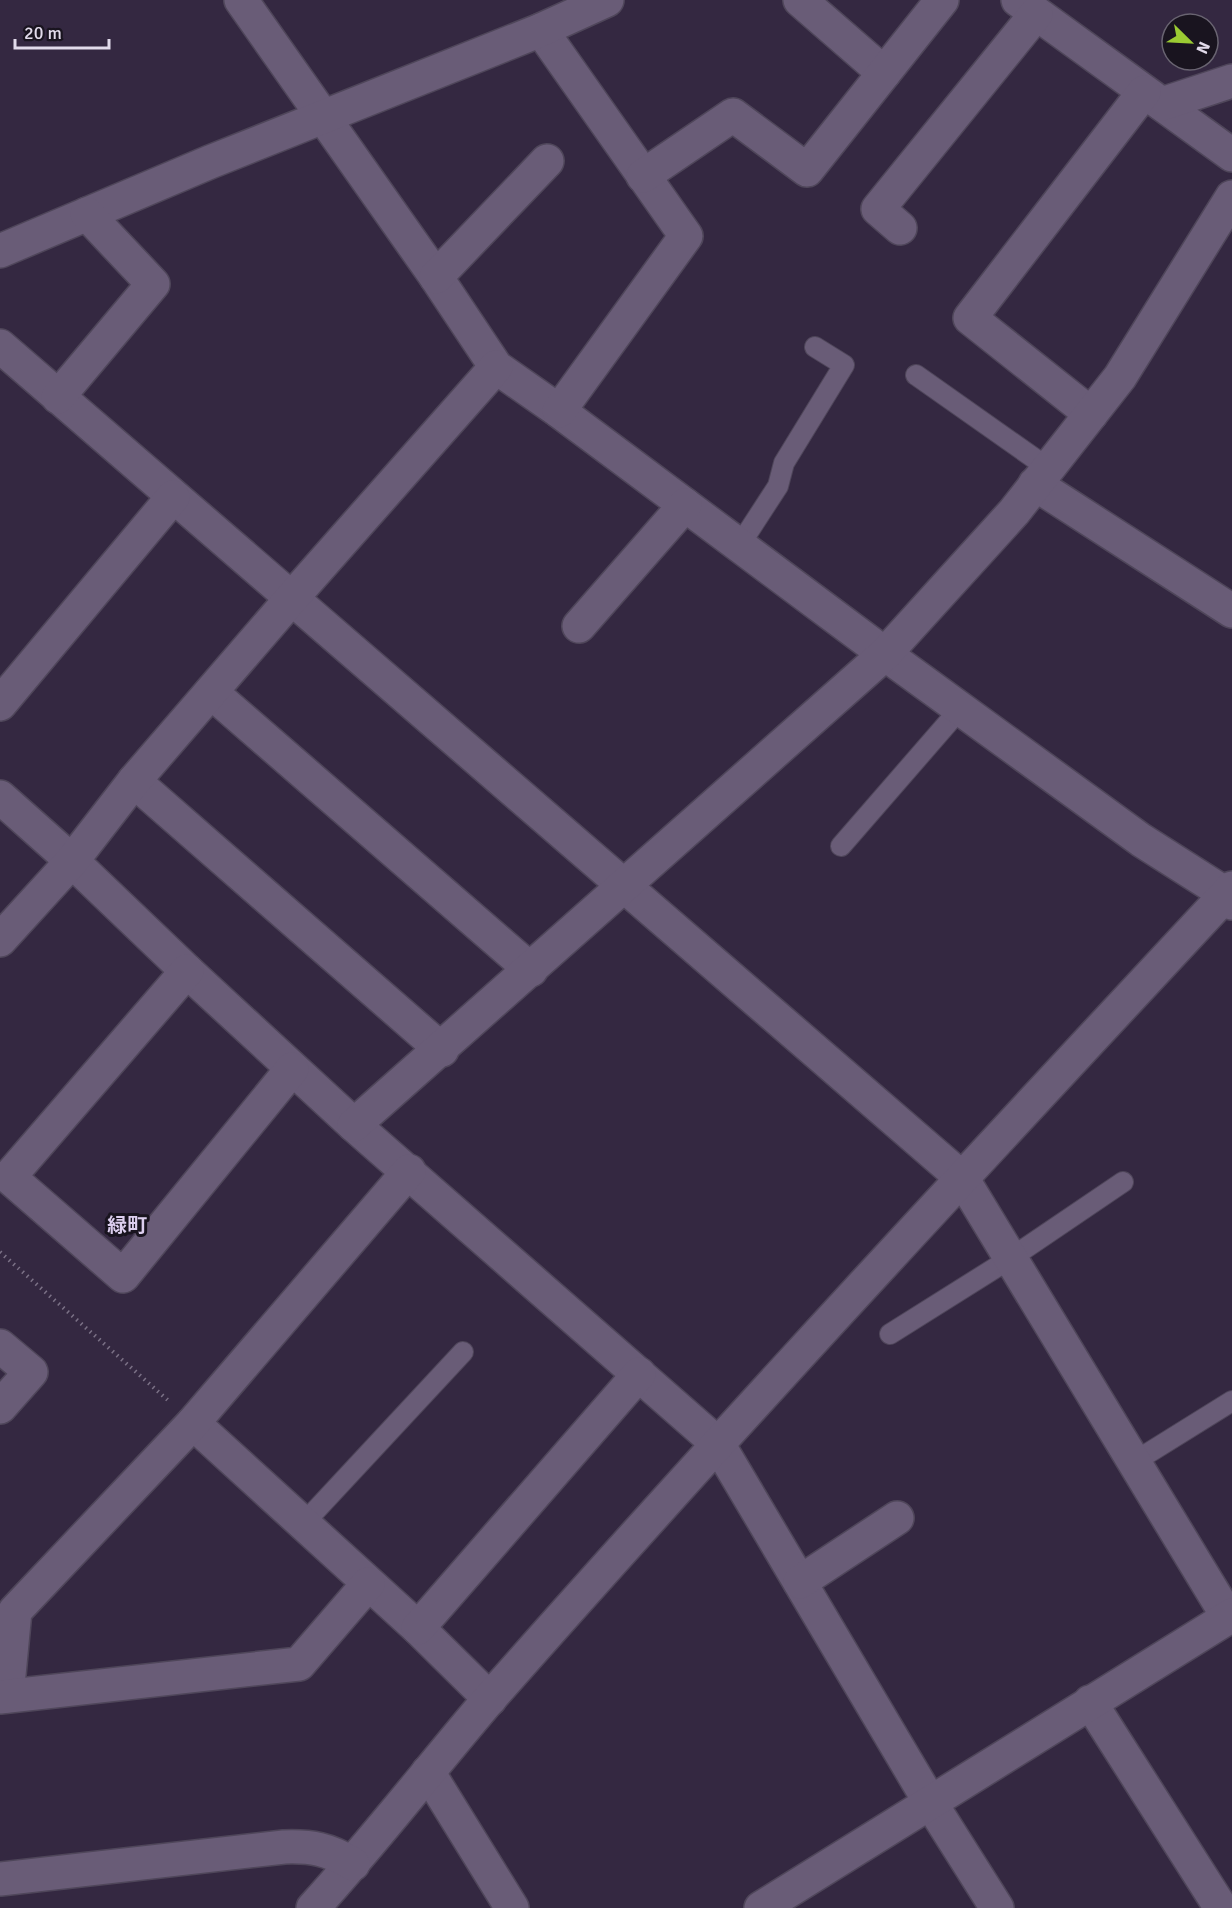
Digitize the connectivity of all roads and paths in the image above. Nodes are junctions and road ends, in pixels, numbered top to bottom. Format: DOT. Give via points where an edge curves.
graph roads {
  1 [pos="241,0"];
  2 [pos="607,0"];
  3 [pos="800,0"];
  4 [pos="942,0"];
  5 [pos="1027,7"];
  6 [pos="541,30"];
  7 [pos="884,74"];
  8 [pos="1232,81"];
  9 [pos="1153,98"];
  10 [pos="322,117"];
  11 [pos="1232,155"];
  12 [pos="547,161"];
  13 [pos="644,176"];
  14 [pos="1232,197"];
  15 [pos="87,214"];
  16 [pos="900,228"];
  17 [pos="0,251"];
  18 [pos="436,277"];
  19 [pos="0,346"];
  20 [pos="815,346"];
  21 [pos="496,367"];
  22 [pos="916,375"];
  23 [pos="58,397"];
  24 [pos="559,411"];
  25 [pos="1091,414"];
  26 [pos="1041,476"];
  27 [pos="173,497"];
  28 [pos="685,505"];
  29 [pos="739,546"];
  30 [pos="291,599"];
  31 [pos="1232,611"];
  32 [pos="579,626"];
  33 [pos="885,654"];
  34 [pos="211,692"];
  35 [pos="1,702"];
  36 [pos="960,709"];
  37 [pos="134,782"];
  38 [pos="0,797"];
  39 [pos="841,846"];
  40 [pos="72,861"];
  41 [pos="625,887"];
  42 [pos="1230,895"];
  43 [pos="0,940"];
  44 [pos="531,970"];
  45 [pos="187,971"];
  46 [pos="442,1050"];
  47 [pos="292,1069"];
  48 [pos="354,1125"];
  49 [pos="409,1172"];
  50 [pos="962,1178"];
  51 [pos="1123,1182"];
  52 [pos="0,1252"];
  53 [pos="1011,1258"];
  54 [pos="890,1334"];
  55 [pos="0,1346"];
  56 [pos="463,1352"];
  57 [pos="639,1374"];
  58 [pos="1232,1401"];
  59 [pos="0,1407"];
  60 [pos="193,1423"];
  61 [pos="718,1444"];
  62 [pos="1134,1462"];
  63 [pos="897,1518"];
  64 [pos="303,1524"];
  65 [pos="800,1582"];
  66 [pos="368,1584"];
  67 [pos="1230,1616"];
  68 [pos="418,1628"];
  69 [pos="4,1696"];
  70 [pos="490,1699"];
  71 [pos="1090,1702"];
  72 [pos="428,1772"];
  73 [pos="930,1802"];
  74 [pos="353,1864"];
  75 [pos="0,1879"];
  76 [pos="313,1908"];
  77 [pos="512,1908"];
  78 [pos="761,1908"];
  79 [pos="997,1908"];
  80 [pos="1221,1908"];
  1 -- 10 [label="street"];
  2 -- 6 [label="street"];
  3 -- 7 [label="street"];
  4 -- 7 [label="street"];
  5 -- 9 [label="street"];
  5 -- 16 [label="street" via="878,209"];
  6 -- 10 [label="street"];
  6 -- 13 [label="street"];
  7 -- 13 [label="street" via="807,170 733,115"];
  8 -- 9 [label="street"];
  9 -- 11 [label="street"];
  9 -- 25 [label="street" via="970,318"];
  10 -- 15 [label="street"];
  10 -- 18 [label="street"];
  12 -- 18 [label="street"];
  13 -- 24 [label="street" via="686,236"];
  14 -- 25 [label="street" via="1120,377"];
  15 -- 17 [label="street"];
  15 -- 23 [label="street" via="153,284"];
  18 -- 21 [label="street"];
  19 -- 23 [label="street"];
  20 -- 29 [label="lane" via="844,364 784,463 778,486"];
  21 -- 24 [label="street"];
  21 -- 30 [label="street"];
  22 -- 26 [label="lane"];
  23 -- 27 [label="street"];
  24 -- 28 [label="street"];
  25 -- 26 [label="street"];
  26 -- 31 [label="street"];
  26 -- 33 [label="street" via="1014,512"];
  27 -- 30 [label="street"];
  27 -- 35 [label="street"];
  28 -- 29 [label="street"];
  28 -- 32 [label="street"];
  29 -- 33 [label="street"];
  30 -- 34 [label="street"];
  30 -- 41 [label="street"];
  33 -- 36 [label="street"];
  33 -- 41 [label="street"];
  34 -- 37 [label="street"];
  34 -- 44 [label="street"];
  36 -- 39 [label="lane"];
  36 -- 42 [label="street" via="1141,840"];
  37 -- 40 [label="street"];
  37 -- 46 [label="street"];
  38 -- 40 [label="street"];
  40 -- 43 [label="street"];
  40 -- 45 [label="street"];
  41 -- 44 [label="street"];
  41 -- 50 [label="street"];
  42 -- 50 [label="street"];
  44 -- 46 [label="street"];
  45 -- 47 [label="street"];
  45 -- 47 [label="street" via="9,1177 123,1276"];
  46 -- 48 [label="street"];
  47 -- 48 [label="street"];
  48 -- 49 [label="street"];
  49 -- 57 [label="street"];
  49 -- 60 [label="street"];
  50 -- 53 [label="street"];
  50 -- 61 [label="street"];
  51 -- 53 [label="lane"];
  52 -- 60 [label="path"];
  53 -- 54 [label="lane"];
  53 -- 62 [label="street"];
  55 -- 59 [label="street" via="31,1372"];
  56 -- 64 [label="lane"];
  57 -- 61 [label="street"];
  57 -- 68 [label="street"];
  58 -- 62 [label="lane"];
  60 -- 64 [label="street"];
  60 -- 69 [label="street" via="15,1611"];
  61 -- 65 [label="street"];
  61 -- 70 [label="street"];
  62 -- 67 [label="street"];
  63 -- 65 [label="street"];
  64 -- 66 [label="street"];
  65 -- 73 [label="street"];
  66 -- 68 [label="street"];
  66 -- 69 [label="street" via="299,1664"];
  67 -- 71 [label="street"];
  68 -- 70 [label="street"];
  70 -- 72 [label="street"];
  71 -- 73 [label="street"];
  71 -- 80 [label="street"];
  72 -- 74 [label="street"];
  72 -- 77 [label="street"];
  73 -- 78 [label="street"];
  73 -- 79 [label="street"];
  74 -- 75 [label="street" via="334,1853 308,1846 284,1847"];
  74 -- 76 [label="street"];
}
